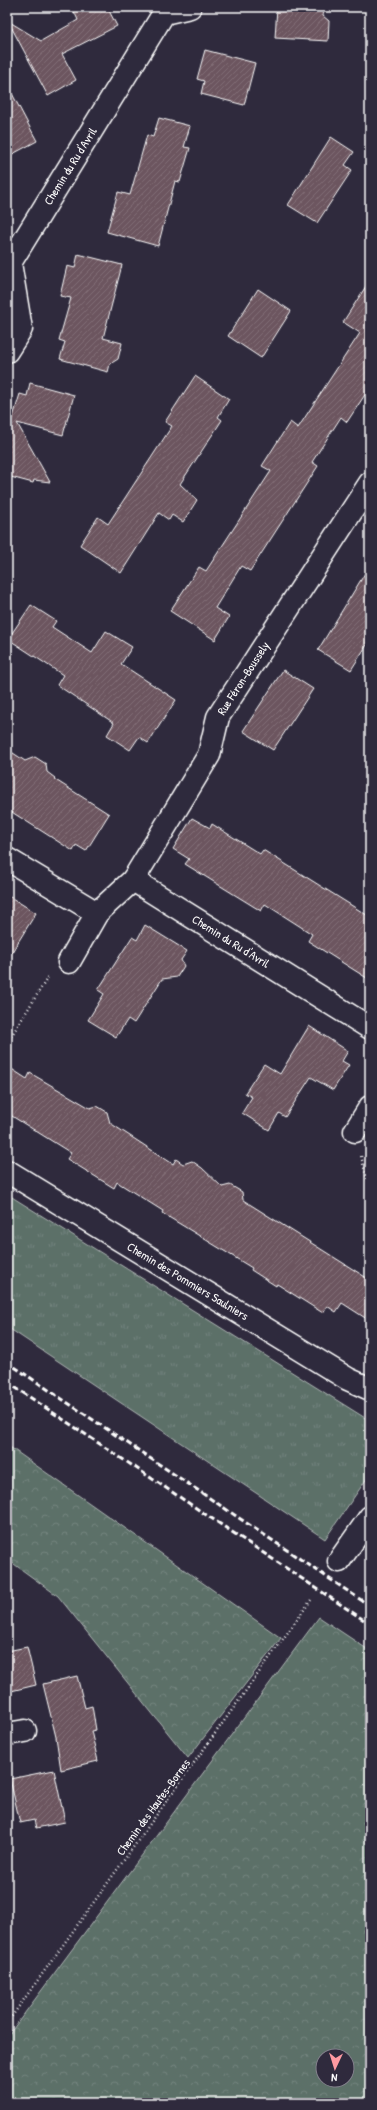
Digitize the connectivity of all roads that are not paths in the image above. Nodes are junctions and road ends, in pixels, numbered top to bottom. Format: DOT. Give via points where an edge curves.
graph roads {
  1 [pos="190,7"];
  2 [pos="7,351"];
  3 [pos="370,483"];
  4 [pos="7,859"];
  5 [pos="133,880"];
  6 [pos="98,913"];
  7 [pos="69,962"];
  8 [pos="370,1028"];
  9 [pos="370,1107"];
  10 [pos="355,1131"];
  11 [pos="7,1171"];
  12 [pos="370,1389"];
  13 [pos="370,1517"];
  14 [pos="339,1561"];
  1 -- 2 [label="street, Chemin du Ru d'Avril" via="164,13 10,263 20,329"];
  3 -- 5 [label="street, Rue Féron-Boussely" via="218,717 209,755"];
  4 -- 6 [label="street"];
  5 -- 6 [label="street"];
  5 -- 8 [label="street, Chemin du Ru d'Avril"];
  6 -- 7 [label="street"];
  9 -- 10 [label="street"];
  11 -- 12 [label="street, Chemin des Pommiers Saulniers" via="348,1379"];
  13 -- 14 [label="street"];
}
